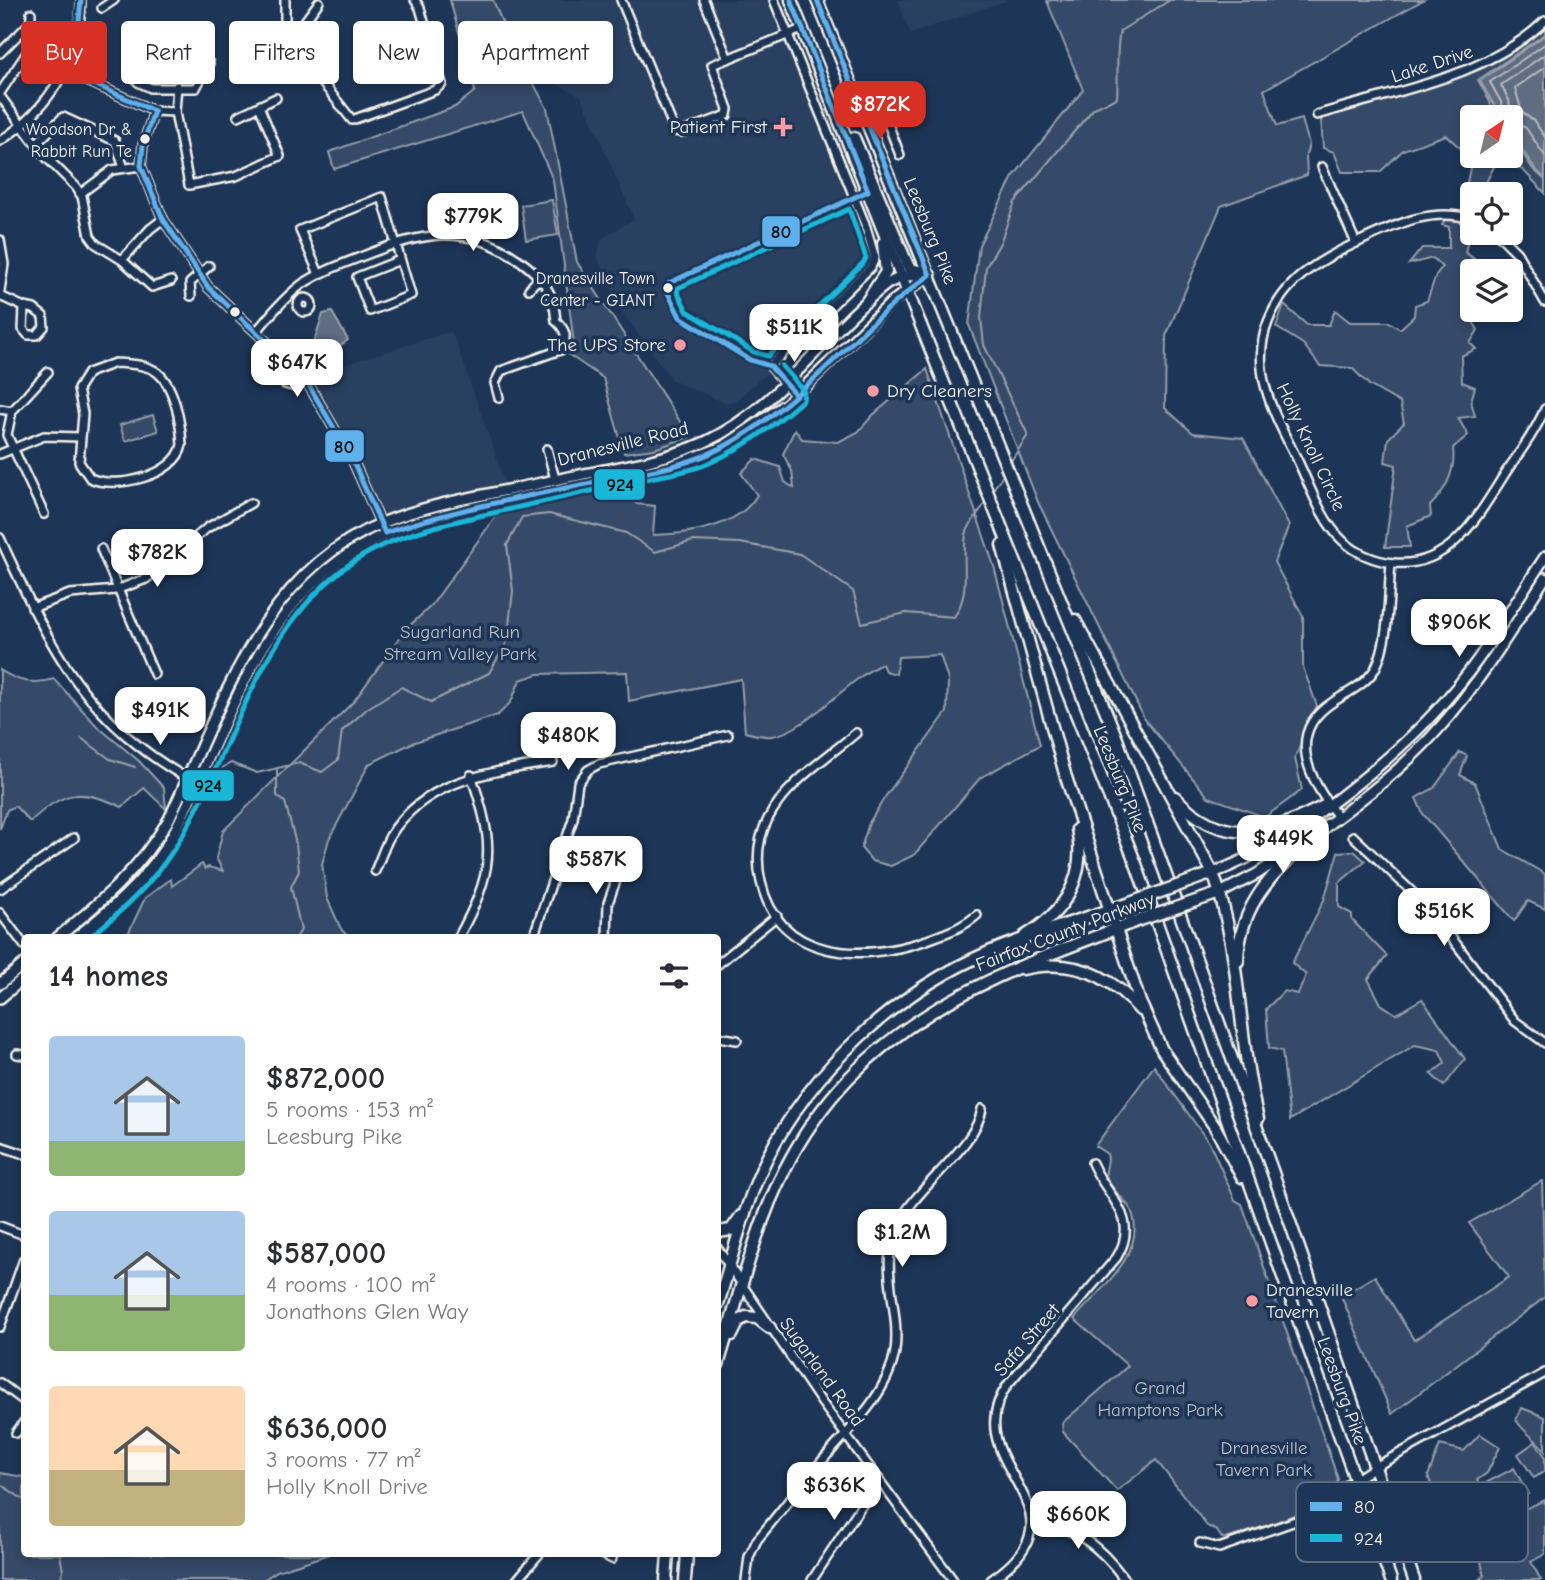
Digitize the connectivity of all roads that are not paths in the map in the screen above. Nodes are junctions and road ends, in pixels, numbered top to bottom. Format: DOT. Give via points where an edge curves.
graph roads {
  1 [pos="81,0"];
  2 [pos="114,0"];
  3 [pos="285,0"];
  4 [pos="310,0"];
  5 [pos="415,0"];
  6 [pos="621,0"];
  7 [pos="704,0"];
  8 [pos="774,0"];
  9 [pos="791,0"];
  10 [pos="817,0"];
  11 [pos="102,8"];
  12 [pos="31,13"];
  13 [pos="31,21"];
  14 [pos="79,21"];
  15 [pos="284,21"];
  16 [pos="305,21"];
  17 [pos="1545,21"];
  18 [pos="802,29"];
  19 [pos="21,32"];
  20 [pos="788,34"];
  21 [pos="0,53"];
  22 [pos="728,59"];
  23 [pos="21,62"];
  24 [pos="57,84"];
  25 [pos="94,84"];
  26 [pos="323,84"];
  27 [pos="177,86"];
  28 [pos="828,92"];
  29 [pos="0,94"];
  30 [pos="276,99"];
  31 [pos="259,106"];
  32 [pos="154,111"];
  33 [pos="175,112"];
  34 [pos="1317,115"];
  35 [pos="238,116"];
  36 [pos="885,116"];
  37 [pos="21,127"];
  38 [pos="0,141"];
  39 [pos="895,142"];
  40 [pos="36,144"];
  41 [pos="878,149"];
  42 [pos="900,155"];
  43 [pos="141,166"];
  44 [pos="1322,167"];
  45 [pos="124,168"];
  46 [pos="868,191"];
  47 [pos="80,194"];
  48 [pos="854,197"];
  49 [pos="875,208"];
  50 [pos="1460,217"];
  51 [pos="163,219"];
  52 [pos="469,223"];
  53 [pos="468,237"];
  54 [pos="0,240"];
  55 [pos="395,243"];
  56 [pos="1356,243"];
  57 [pos="1509,245"];
  58 [pos="122,260"];
  59 [pos="400,260"];
  60 [pos="209,265"];
  61 [pos="197,274"];
  62 [pos="319,274"];
  63 [pos="930,275"];
  64 [pos="902,276"];
  65 [pos="540,278"];
  66 [pos="171,281"];
  67 [pos="529,289"];
  68 [pos="908,289"];
  69 [pos="0,291"];
  70 [pos="293,292"];
  71 [pos="0,296"];
  72 [pos="191,296"];
  73 [pos="301,299"];
  74 [pos="867,301"];
  75 [pos="1545,302"];
  76 [pos="24,307"];
  77 [pos="257,331"];
  78 [pos="48,372"];
  79 [pos="304,377"];
  80 [pos="285,384"];
  81 [pos="785,384"];
  82 [pos="796,395"];
  83 [pos="499,398"];
  84 [pos="0,409"];
  85 [pos="1545,410"];
  86 [pos="12,411"];
  87 [pos="80,437"];
  88 [pos="12,449"];
  89 [pos="547,449"];
  90 [pos="0,454"];
  91 [pos="555,479"];
  92 [pos="251,503"];
  93 [pos="993,510"];
  94 [pos="44,514"];
  95 [pos="1027,518"];
  96 [pos="380,523"];
  97 [pos="385,533"];
  98 [pos="0,538"];
  99 [pos="101,549"];
  100 [pos="1545,557"];
  101 [pos="1391,563"];
  102 [pos="1545,578"];
  103 [pos="116,590"];
  104 [pos="32,608"];
  105 [pos="154,674"];
  106 [pos="856,733"];
  107 [pos="728,735"];
  108 [pos="552,762"];
  109 [pos="1065,774"];
  110 [pos="471,775"];
  111 [pos="1160,777"];
  112 [pos="187,779"];
  113 [pos="197,784"];
  114 [pos="1328,804"];
  115 [pos="1338,817"];
  116 [pos="1327,825"];
  117 [pos="1353,836"];
  118 [pos="74,838"];
  119 [pos="624,858"];
  120 [pos="375,871"];
  121 [pos="1213,873"];
  122 [pos="0,889"];
  123 [pos="1220,892"];
  124 [pos="1108,911"];
  125 [pos="0,913"];
  126 [pos="976,915"];
  127 [pos="777,916"];
  128 [pos="1114,930"];
  129 [pos="62,934"];
  130 [pos="80,934"];
  131 [pos="460,934"];
  132 [pos="534,934"];
  133 [pos="607,934"];
  134 [pos="21,941"];
  135 [pos="989,952"];
  136 [pos="721,962"];
  137 [pos="21,966"];
  138 [pos="999,975"];
  139 [pos="1238,979"];
  140 [pos="21,980"];
  141 [pos="0,984"];
  142 [pos="0,998"];
  143 [pos="1147,1021"];
  144 [pos="721,1037"];
  145 [pos="737,1040"];
  146 [pos="1545,1043"];
  147 [pos="982,1109"];
  148 [pos="0,1146"];
  149 [pos="21,1153"];
  150 [pos="1092,1163"];
  151 [pos="1272,1170"];
  152 [pos="754,1191"];
  153 [pos="1263,1222"];
  154 [pos="0,1226"];
  155 [pos="721,1232"];
  156 [pos="21,1234"];
  157 [pos="721,1254"];
  158 [pos="21,1268"];
  159 [pos="729,1269"];
  160 [pos="742,1288"];
  161 [pos="721,1294"];
  162 [pos="0,1327"];
  163 [pos="770,1328"];
  164 [pos="721,1354"];
  165 [pos="721,1358"];
  166 [pos="1545,1373"];
  167 [pos="0,1383"];
  168 [pos="21,1399"];
  169 [pos="21,1426"];
  170 [pos="845,1432"];
  171 [pos="16,1433"];
  172 [pos="1375,1467"];
  173 [pos="879,1479"];
  174 [pos="1354,1480"];
  175 [pos="1351,1482"];
  176 [pos="1380,1482"];
  177 [pos="1296,1521"];
  178 [pos="1031,1522"];
  179 [pos="1200,1543"];
  180 [pos="536,1557"];
  181 [pos="608,1557"];
  182 [pos="668,1557"];
  183 [pos="687,1557"];
  184 [pos="612,1559"];
  185 [pos="1384,1562"];
  186 [pos="1408,1562"];
  187 [pos="517,1580"];
  188 [pos="666,1580"];
  189 [pos="685,1580"];
  190 [pos="746,1580"];
  191 [pos="811,1580"];
  192 [pos="953,1580"];
  193 [pos="991,1580"];
  194 [pos="1125,1580"];
  195 [pos="1391,1580"];
  196 [pos="1414,1580"];
  1 -- 14 [label="street"];
  2 -- 11 [label="street"];
  3 -- 15 [label="street"];
  4 -- 16 [label="street" via="317,6"];
  5 -- 26 [label="street" via="442,79 435,90 350,119"];
  6 -- 22 [label="street" via="676,131 727,115 712,65"];
  7 -- 22 [label="street"];
  8 -- 20 [label="street"];
  9 -- 18 [label="highway, Leesburg Pike"];
  10 -- 41 [label="highway, Leesburg Pike"];
  12 -- 13 [label="street"];
  17 -- 34 [label="street, Lake Drive" via="1501,56 1476,68"];
  18 -- 20 [label="street"];
  18 -- 28 [label="highway, Leesburg Pike"];
  19 -- 21 [label="street"];
  20 -- 22 [label="street"];
  20 -- 48 [label="street"];
  23 -- 29 [label="street"];
  24 -- 37 [label="street"];
  25 -- 32 [label="street"];
  27 -- 27 [label="street" via="151,88 138,82 152,52 186,50 209,63 196,88"];
  27 -- 33 [label="street"];
  28 -- 46 [label="highway, Leesburg Pike"];
  28 -- 63 [label="highway" via="851,132 909,268"];
  29 -- 37 [label="street"];
  30 -- 31 [label="street"];
  31 -- 33 [label="street" via="281,156 236,176 189,185"];
  31 -- 35 [label="street"];
  32 -- 33 [label="street"];
  32 -- 43 [label="street"];
  36 -- 39 [label="street"];
  37 -- 38 [label="street"];
  37 -- 40 [label="street"];
  39 -- 41 [label="street"];
  39 -- 42 [label="street"];
  40 -- 45 [label="street" via="63,117 115,141"];
  40 -- 47 [label="street"];
  41 -- 63 [label="highway, Leesburg Pike"];
  43 -- 45 [label="street"];
  43 -- 51 [label="street"];
  44 -- 56 [label="street"];
  45 -- 47 [label="street" via="112,170"];
  46 -- 48 [label="street"];
  46 -- 49 [label="highway, Leesburg Pike"];
  47 -- 58 [label="street" via="90,236"];
  48 -- 81 [label="street" via="875,258 770,366"];
  49 -- 64 [label="highway, Leesburg Pike"];
  49 -- 74 [label="highway" via="888,267"];
  50 -- 56 [label="street, Holly Knoll Circle" via="1420,217"];
  51 -- 58 [label="street"];
  51 -- 61 [label="street"];
  52 -- 53 [label="street"];
  53 -- 55 [label="street" via="424,235"];
  53 -- 65 [label="street" via="513,256"];
  54 -- 69 [label="street" via="4,264"];
  55 -- 59 [label="street"];
  55 -- 62 [label="street"];
  55 -- 62 [label="street" via="383,197 300,230"];
  56 -- 101 [label="street, Holly Knoll Circle" via="1314,264 1282,296 1264,335 1262,373 1272,409 1328,523 1359,552"];
  57 -- 75 [label="street"];
  58 -- 66 [label="street" via="152,287"];
  59 -- 59 [label="street" via="411,295 370,311 357,277"];
  60 -- 61 [label="street"];
  61 -- 72 [label="street" via="188,286"];
  61 -- 77 [label="street"];
  62 -- 70 [label="street"];
  63 -- 64 [label="main road"];
  63 -- 68 [label="main road, Dranesville Road"];
  63 -- 95 [label="highway, Leesburg Pike"];
  64 -- 68 [label="highway, Leesburg Pike"];
  64 -- 74 [label="main road, Dranesville Road"];
  65 -- 67 [label="street"];
  65 -- 83 [label="street" via="555,300 556,321 564,328 566,339 563,349 501,371 495,383"];
  68 -- 82 [label="main road, Dranesville Road"];
  68 -- 93 [label="highway, Leesburg Pike"];
  70 -- 73 [label="street"];
  70 -- 77 [label="street"];
  71 -- 76 [label="street"];
  74 -- 81 [label="main road, Dranesville Road"];
  77 -- 79 [label="street"];
  78 -- 86 [label="street"];
  79 -- 80 [label="street" via="292,386"];
  79 -- 96 [label="street" via="347,449"];
  81 -- 82 [label="street"];
  81 -- 91 [label="main road, Dranesville Road" via="742,421 695,446"];
  82 -- 97 [label="main road, Dranesville Road" via="744,435 702,457 427,519"];
  84 -- 86 [label="street"];
  85 -- 101 [label="street, Holly Knoll Circle" via="1462,536 1433,557"];
  86 -- 88 [label="street" via="8,435"];
  87 -- 87 [label="street" via="83,414 78,388 82,378 108,364 128,364 149,368 164,381 182,445 178,456 160,470 111,484 90,478 81,469"];
  87 -- 88 [label="street" via="44,436"];
  88 -- 90 [label="street"];
  88 -- 94 [label="street"];
  89 -- 91 [label="street"];
  91 -- 96 [label="main road, Dranesville Road" via="428,507"];
  92 -- 103 [label="street" via="206,528 155,574"];
  93 -- 109 [label="highway"];
  93 -- 153 [label="highway, Leesburg Pike" via="1136,864"];
  95 -- 111 [label="highway" via="1097,665"];
  95 -- 151 [label="highway, Leesburg Pike" via="1117,739"];
  96 -- 97 [label="street"];
  96 -- 112 [label="main road, Dranesville Road" via="308,570 267,616 241,661"];
  97 -- 113 [label="main road, Dranesville Road" via="344,556 279,620"];
  98 -- 104 [label="street"];
  99 -- 103 [label="street"];
  100 -- 114 [label="main road" via="1442,705"];
  101 -- 114 [label="street" via="1375,667 1364,682 1321,712 1307,739 1307,768"];
  102 -- 115 [label="main road" via="1441,727"];
  103 -- 104 [label="street" via="71,594"];
  103 -- 105 [label="street"];
  104 -- 112 [label="street" via="57,656 105,718 146,754"];
  106 -- 127 [label="street" via="787,793 768,819 760,841 759,864 766,897"];
  107 -- 132 [label="street" via="599,764 582,776 567,839"];
  108 -- 110 [label="street"];
  109 -- 124 [label="highway"];
  109 -- 135 [label="highway" via="1080,851 1073,888 1044,923"];
  110 -- 120 [label="street" via="418,803 391,836"];
  110 -- 131 [label="street" via="486,818 489,870"];
  111 -- 114 [label="highway" via="1192,813 1230,830 1258,832 1282,827"];
  111 -- 121 [label="highway"];
  112 -- 113 [label="street"];
  112 -- 129 [label="main road, Dranesville Road" via="138,865"];
  113 -- 130 [label="main road, Dranesville Road" via="174,833 149,871"];
  114 -- 115 [label="street"];
  114 -- 121 [label="main road" via="1273,843"];
  115 -- 116 [label="main road"];
  116 -- 123 [label="main road" via="1266,869"];
  116 -- 139 [label="highway" via="1273,872 1257,893 1241,933"];
  117 -- 146 [label="street" via="1428,906 1515,1021"];
  118 -- 122 [label="street"];
  119 -- 133 [label="street" via="608,903"];
  121 -- 123 [label="highway"];
  121 -- 124 [label="highway, Fairfax County Parkway, bridge"];
  123 -- 128 [label="highway, Fairfax County Parkway, bridge"];
  123 -- 139 [label="highway"];
  124 -- 128 [label="highway"];
  124 -- 135 [label="highway, Fairfax County Parkway"];
  125 -- 134 [label="street"];
  126 -- 127 [label="street" via="959,929 908,946 859,954 818,947"];
  127 -- 136 [label="street"];
  128 -- 138 [label="highway, Fairfax County Parkway"];
  128 -- 143 [label="highway"];
  135 -- 152 [label="highway, Fairfax County Parkway" via="895,1008 839,1057 787,1123"];
  137 -- 141 [label="main road"];
  138 -- 143 [label="highway" via="1051,964 1082,969 1115,985"];
  138 -- 160 [label="highway, Fairfax County Parkway" via="934,1008 897,1034 862,1063 831,1098 785,1170"];
  139 -- 151 [label="highway" via="1254,1101"];
  140 -- 142 [label="main road"];
  143 -- 153 [label="highway" via="1168,1061 1222,1138"];
  144 -- 145 [label="street"];
  147 -- 170 [label="street" via="975,1128 898,1224 888,1258 896,1328 892,1365 882,1386"];
  148 -- 149 [label="street"];
  150 -- 178 [label="street, Safa Street" via="1123,1213 1127,1225 1124,1246 1075,1310 1009,1383 995,1411 993,1430 998,1448 1023,1491"];
  151 -- 172 [label="highway, Leesburg Pike"];
  152 -- 155 [label="highway" via="734,1227"];
  152 -- 159 [label="highway, Fairfax County Parkway"];
  153 -- 174 [label="highway, Leesburg Pike"];
  154 -- 156 [label="street"];
  157 -- 159 [label="street, Sugarland Road"];
  158 -- 162 [label="street"];
  159 -- 160 [label="street, Sugarland Road"];
  159 -- 161 [label="highway, Fairfax County Parkway"];
  160 -- 163 [label="street, Sugarland Road"];
  160 -- 164 [label="highway, Fairfax County Parkway"];
  163 -- 165 [label="highway" via="752,1316 742,1319"];
  163 -- 170 [label="street, Sugarland Road"];
  166 -- 172 [label="street"];
  167 -- 168 [label="street"];
  169 -- 171 [label="street"];
  170 -- 173 [label="street, Sugarland Road"];
  170 -- 190 [label="street" via="757,1540"];
  172 -- 174 [label="street"];
  172 -- 176 [label="highway, Leesburg Pike"];
  173 -- 191 [label="street"];
  173 -- 192 [label="street, Sugarland Road"];
  174 -- 175 [label="street"];
  177 -- 179 [label="street" via="1219,1548"];
  178 -- 193 [label="street" via="1028,1541 1018,1558"];
  178 -- 194 [label="street" via="1067,1527 1105,1556"];
  180 -- 187 [label="street"];
  181 -- 184 [label="street"];
  182 -- 188 [label="highway"];
  183 -- 189 [label="highway"];
  185 -- 195 [label="highway, Leesburg Pike"];
  186 -- 196 [label="highway, Leesburg Pike"];
}
